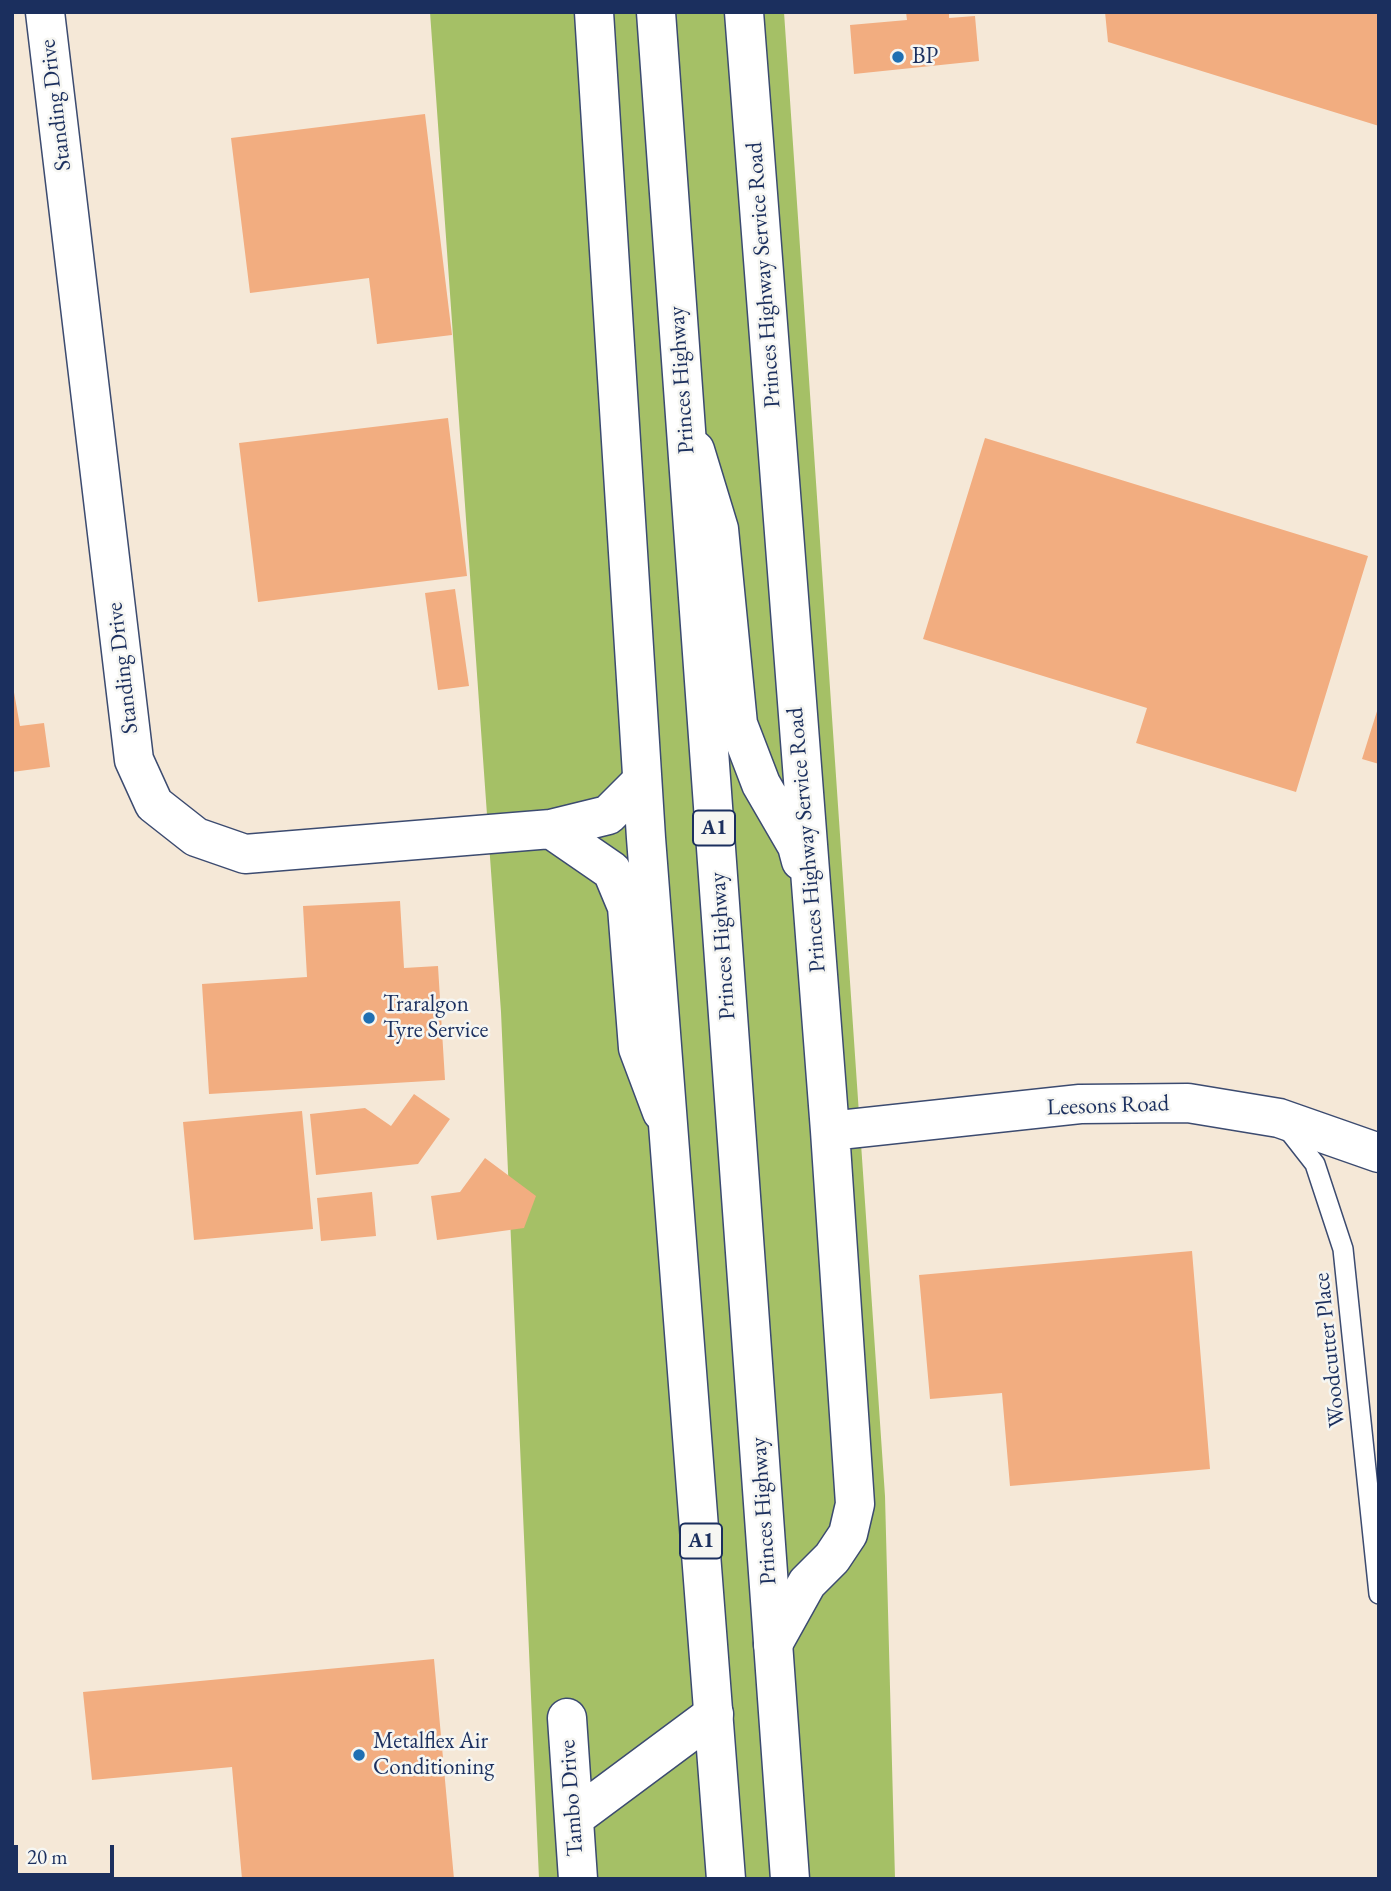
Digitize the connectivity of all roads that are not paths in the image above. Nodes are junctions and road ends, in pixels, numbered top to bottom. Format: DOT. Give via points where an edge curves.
graph roads {
  1 [pos="45,12"];
  2 [pos="594,12"];
  3 [pos="656,12"];
  4 [pos="744,12"];
  5 [pos="685,418"];
  6 [pos="642,781"];
  7 [pos="551,829"];
  8 [pos="812,902"];
  9 [pos="1279,1118"];
  10 [pos="668,1128"];
  11 [pos="830,1131"];
  12 [pos="1379,1153"];
  13 [pos="1379,1594"];
  14 [pos="773,1644"];
  15 [pos="714,1714"];
  16 [pos="567,1718"];
  17 [pos="574,1818"];
  18 [pos="578,1879"];
  19 [pos="726,1879"];
  20 [pos="790,1879"];
  1 -- 7 [label="main road, Standing Drive" via="134,760 154,804 196,837 245,854"];
  2 -- 6 [label="main road, A1"];
  3 -- 5 [label="main road, Princes Highway / A1"];
  4 -- 8 [label="main road, Princes Highway Service Road"];
  5 -- 8 [label="main road" via="719,529 738,724 761,784 797,846"];
  5 -- 14 [label="main road, Princes Highway / A1"];
  6 -- 7 [label="main road, Standing Drive" via="608,815"];
  6 -- 10 [label="main road, A1"];
  7 -- 10 [label="main road" via="612,871 627,907 638,1048"];
  8 -- 11 [label="main road, Princes Highway Service Road"];
  9 -- 11 [label="main road, Leesons Road" via="1188,1103 1080,1104"];
  9 -- 12 [label="main road, Leesons Road"];
  9 -- 13 [label="lane, Woodcutter Place" via="1315,1164 1343,1249"];
  10 -- 15 [label="main road, A1"];
  11 -- 14 [label="main road, Princes Highway Service Road" via="855,1504 848,1534 807,1583"];
  14 -- 20 [label="main road, Princes Highway / A1"];
  15 -- 17 [label="main road"];
  15 -- 19 [label="main road, A1"];
  16 -- 17 [label="main road, Tambo Drive"];
  17 -- 18 [label="main road, Tambo Drive"];
}
